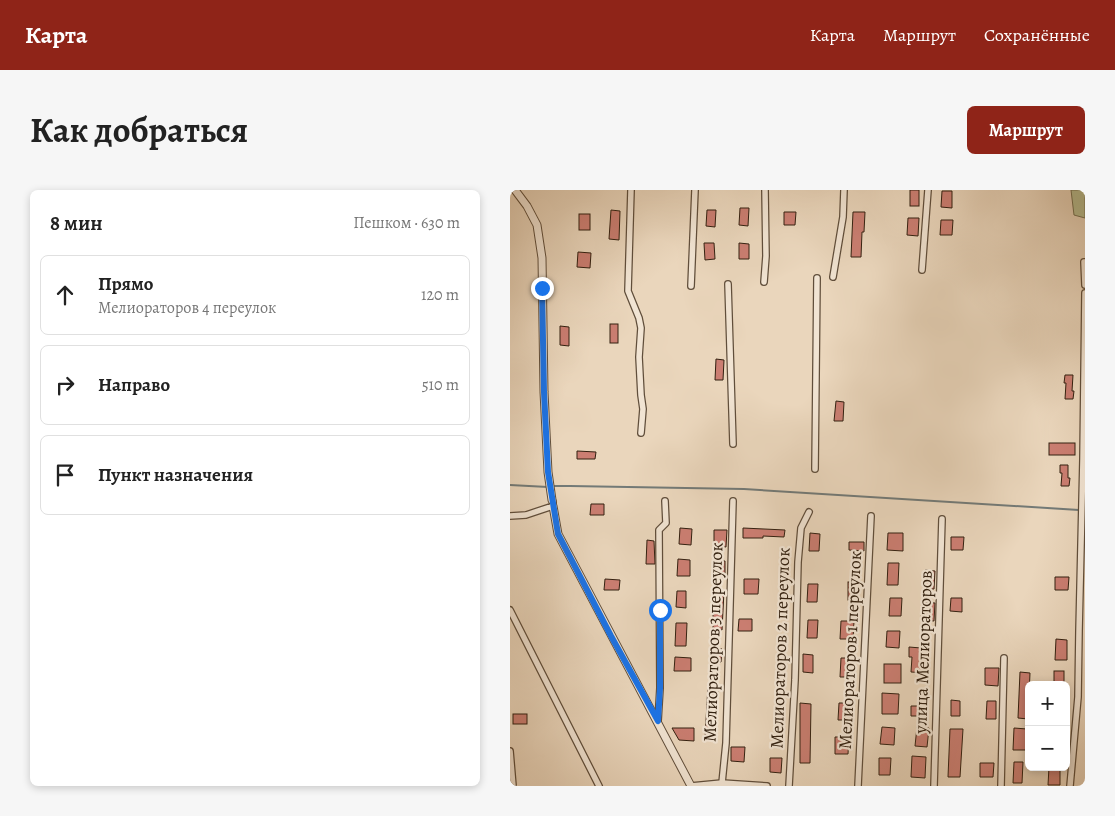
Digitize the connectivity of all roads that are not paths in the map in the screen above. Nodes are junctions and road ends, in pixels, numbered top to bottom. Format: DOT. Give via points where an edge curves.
graph roads {
  1 [pos="515,190"];
  2 [pos="631,190"];
  3 [pos="695,190"];
  4 [pos="766,190"];
  5 [pos="844,190"];
  6 [pos="928,190"];
  7 [pos="1084,262"];
  8 [pos="922,270"];
  9 [pos="833,277"];
  10 [pos="817,278"];
  11 [pos="764,282"];
  12 [pos="728,284"];
  13 [pos="1085,285"];
  14 [pos="691,286"];
  15 [pos="1085,293"];
  16 [pos="641,432"];
  17 [pos="733,444"];
  18 [pos="814,469"];
  19 [pos="1084,499"];
  20 [pos="666,501"];
  21 [pos="733,501"];
  22 [pos="553,503"];
  23 [pos="809,512"];
  24 [pos="510,516"];
  25 [pos="871,516"];
  26 [pos="942,519"];
  27 [pos="510,610"];
  28 [pos="1082,631"];
  29 [pos="1004,658"];
  30 [pos="658,721"];
  31 [pos="510,751"];
  32 [pos="722,783"];
  33 [pos="514,786"];
  34 [pos="599,786"];
  35 [pos="691,786"];
  36 [pos="767,786"];
  37 [pos="789,786"];
  38 [pos="858,786"];
  39 [pos="934,786"];
  40 [pos="1001,786"];
  41 [pos="1070,786"];
  1 -- 22 [label="street" via="537,225 542,258 544,392"];
  2 -- 16 [label="street" via="628,291 641,328"];
  3 -- 14 [label="street"];
  4 -- 11 [label="street"];
  5 -- 9 [label="street"];
  6 -- 8 [label="street"];
  7 -- 13 [label="street"];
  10 -- 18 [label="street"];
  12 -- 17 [label="street"];
  15 -- 19 [label="street"];
  19 -- 28 [label="street" via="1081,517"];
  20 -- 30 [label="street" via="666,523 659,530"];
  21 -- 32 [label="street, Мелиораторов 3 переулок"];
  22 -- 24 [label="street" via="526,515"];
  22 -- 30 [label="street" via="558,534"];
  23 -- 37 [label="street, Мелиораторов 2 переулок" via="801,528 798,562"];
  25 -- 38 [label="street, Мелиораторов 1 переулок"];
  26 -- 39 [label="street, улица Мелиораторов"];
  27 -- 34 [label="street"];
  28 -- 41 [label="street"];
  29 -- 40 [label="street"];
  30 -- 35 [label="street"];
  31 -- 33 [label="street"];
  32 -- 35 [label="street"];
  32 -- 36 [label="street"];
}
